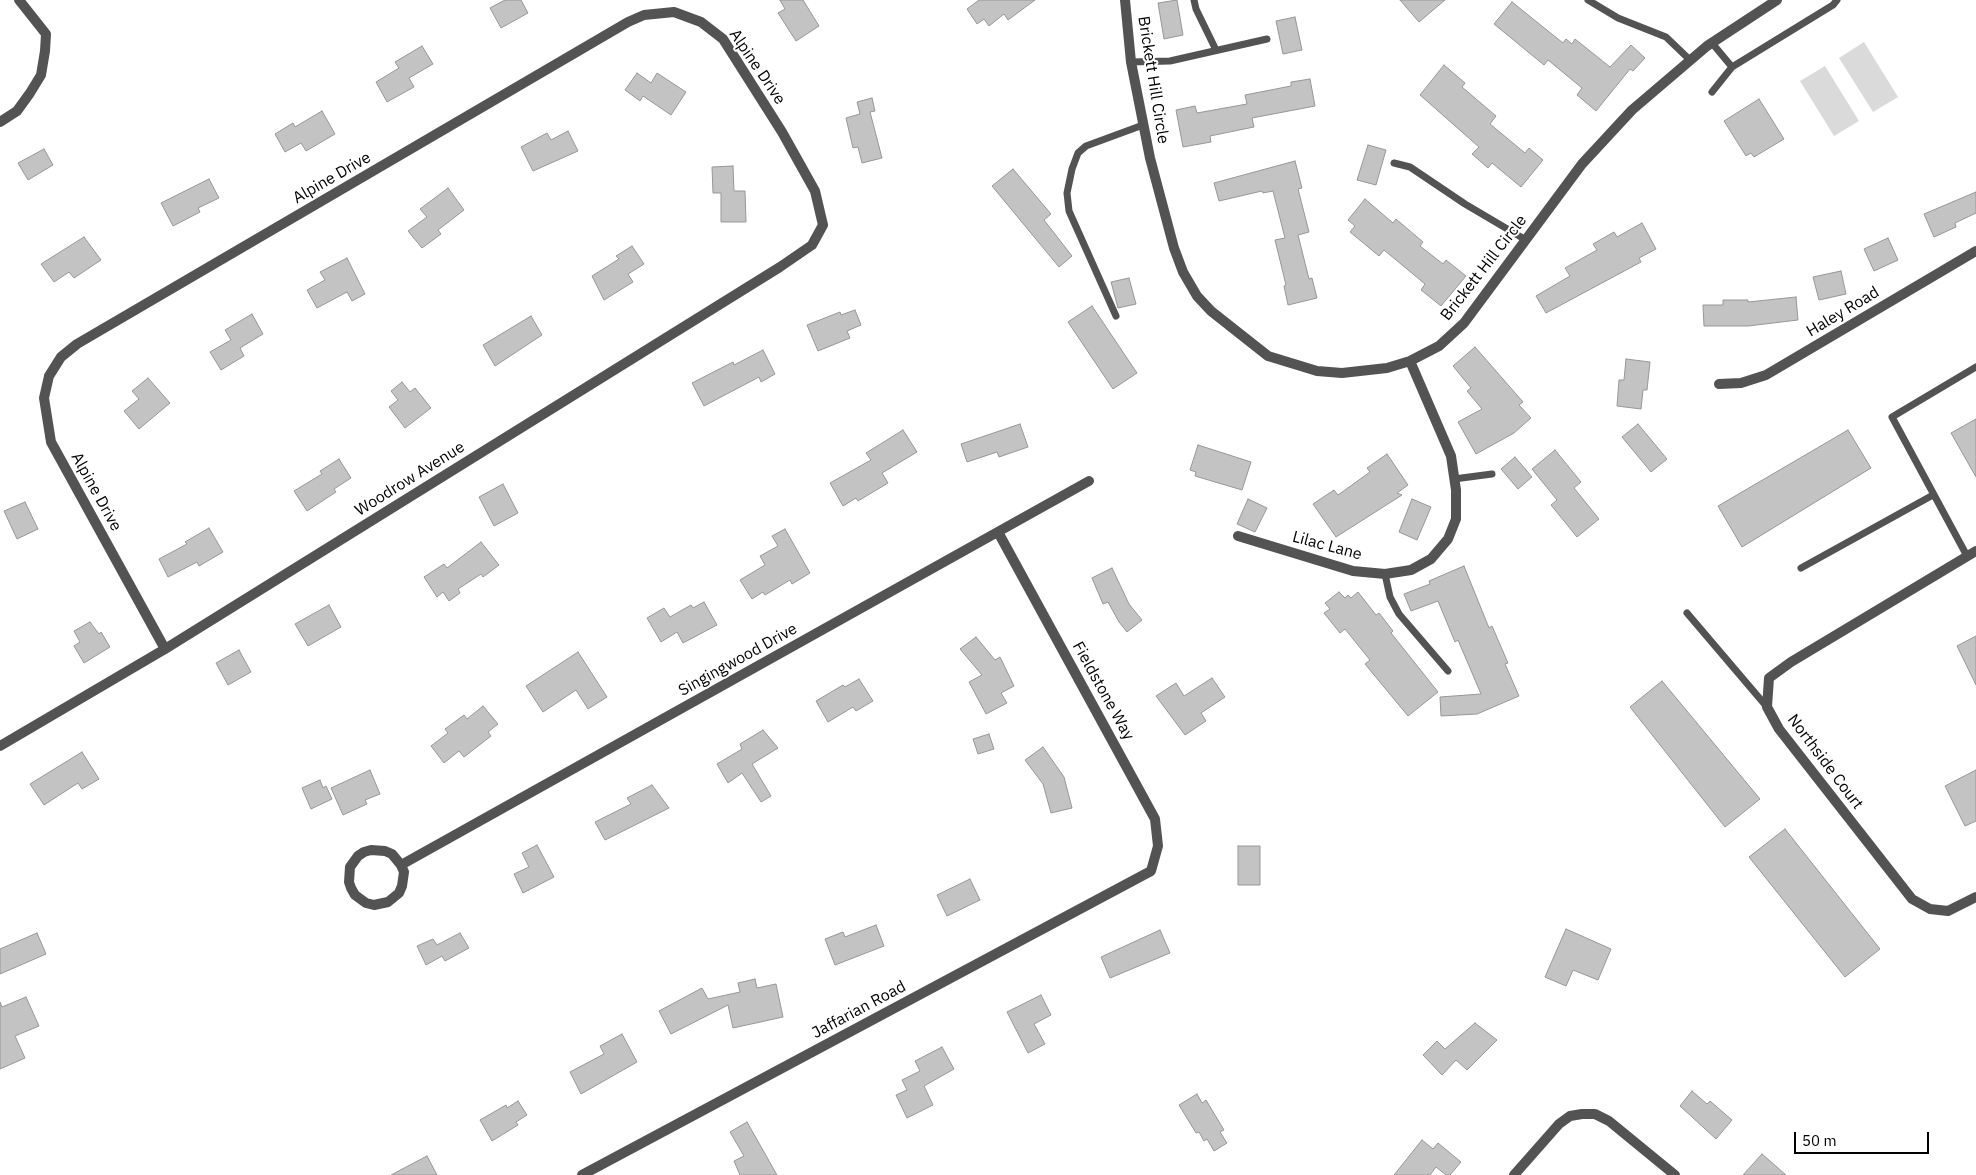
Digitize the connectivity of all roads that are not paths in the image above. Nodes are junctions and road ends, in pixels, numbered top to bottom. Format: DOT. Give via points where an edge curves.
graph roads {
  1 [pos="19,0"];
  2 [pos="1125,0"];
  3 [pos="1194,0"];
  4 [pos="1588,0"];
  5 [pos="1777,0"];
  6 [pos="1837,0"];
  7 [pos="1762,4"];
  8 [pos="1267,39"];
  9 [pos="1712,43"];
  10 [pos="1216,50"];
  11 [pos="1690,60"];
  12 [pos="1131,62"];
  13 [pos="1732,67"];
  14 [pos="1712,92"];
  15 [pos="0,122"];
  16 [pos="1143,125"];
  17 [pos="1394,163"];
  18 [pos="823,225"];
  19 [pos="1526,240"];
  20 [pos="1976,251"];
  21 [pos="1116,316"];
  22 [pos="1410,361"];
  23 [pos="1976,367"];
  24 [pos="1720,384"];
  25 [pos="1492,474"];
  26 [pos="1454,479"];
  27 [pos="1089,481"];
  28 [pos="1933,495"];
  29 [pos="998,532"];
  30 [pos="1238,536"];
  31 [pos="1971,554"];
  32 [pos="1801,568"];
  33 [pos="1386,574"];
  34 [pos="1686,614"];
  35 [pos="165,649"];
  36 [pos="1448,670"];
  37 [pos="1767,707"];
  38 [pos="0,746"];
  39 [pos="401,865"];
  40 [pos="1151,871"];
  41 [pos="1976,897"];
  42 [pos="582,1175"];
  43 [pos="1514,1175"];
  44 [pos="1674,1175"];
  1 -- 15 [label="street" via="46,34 41,75 17,111"];
  2 -- 12 [label="street, Brickett Hill Circle"];
  3 -- 10 [label="lane"];
  4 -- 11 [label="lane" via="1618,18 1666,37"];
  5 -- 7 [label="street, Brickett Hill Circle"];
  6 -- 13 [label="lane"];
  7 -- 9 [label="street, Brickett Hill Circle"];
  8 -- 10 [label="lane"];
  9 -- 11 [label="street, Brickett Hill Circle"];
  9 -- 13 [label="lane"];
  10 -- 12 [label="lane" via="1170,61"];
  11 -- 19 [label="street, Brickett Hill Circle" via="1632,110 1601,142"];
  12 -- 16 [label="street, Brickett Hill Circle"];
  13 -- 14 [label="lane"];
  16 -- 21 [label="lane" via="1086,146 1078,153 1067,193 1069,211"];
  16 -- 22 [label="street, Brickett Hill Circle" via="1174,248 1197,296 1211,311 1268,356 1292,366 1342,373 1387,368"];
  17 -- 19 [label="lane" via="1410,167"];
  18 -- 35 [label="street, Woodrow Avenue" via="812,244 780,267"];
  18 -- 35 [label="street, Alpine Drive" via="815,191 724,39 701,22 674,12 658,12 628,22 77,344 61,357 50,376 44,398 52,442"];
  19 -- 22 [label="street, Brickett Hill Circle" via="1464,322 1439,346"];
  20 -- 24 [label="street, Haley Road" via="1766,375 1741,383"];
  22 -- 26 [label="street, Lilac Lane" via="1451,456"];
  23 -- 28 [label="lane" via="1892,417"];
  25 -- 26 [label="lane"];
  26 -- 33 [label="street, Lilac Lane" via="1456,519 1448,539 1431,559 1411,570"];
  27 -- 29 [label="street, Singingwood Drive"];
  28 -- 31 [label="lane"];
  28 -- 32 [label="lane"];
  29 -- 39 [label="street, Singingwood Drive"];
  29 -- 40 [label="street, Fieldstone Way" via="1155,819 1158,846"];
  30 -- 33 [label="street, Lilac Lane" via="1353,571"];
  31 -- 37 [label="street, Northside Court" via="1769,678"];
  33 -- 36 [label="lane" via="1390,597 1399,614"];
  34 -- 37 [label="lane"];
  35 -- 38 [label="street, Woodrow Avenue"];
  37 -- 41 [label="street, Northside Court" via="1779,729 1912,899 1930,909 1948,911"];
  39 -- 39 [label="street" via="404,872 402,886 388,902 366,903 351,888 350,868 364,852 386,851"];
  40 -- 42 [label="street, Jaffarian Road"];
  43 -- 44 [label="street" via="1564,1119 1582,1114 1595,1114 1609,1121"];
}
